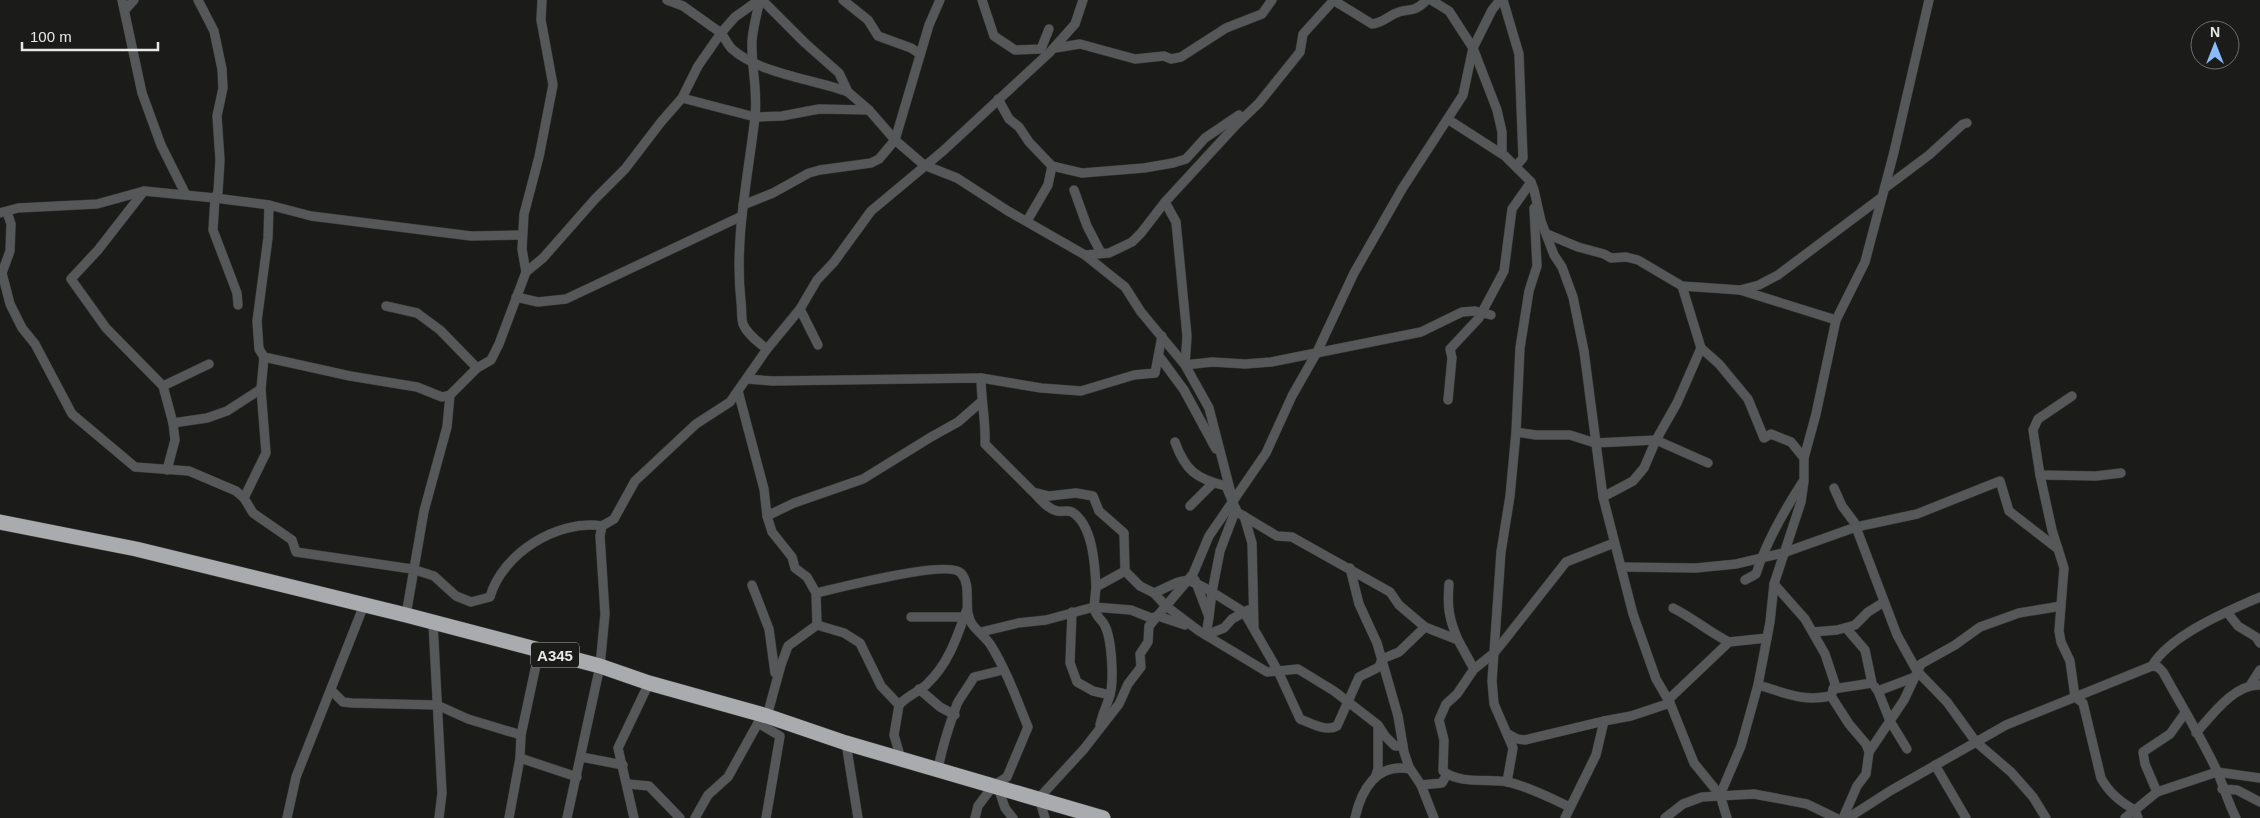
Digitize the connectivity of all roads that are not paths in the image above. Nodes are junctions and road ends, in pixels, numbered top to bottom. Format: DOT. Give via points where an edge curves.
graph roads {
  1 [pos="122,0"];
  2 [pos="134,0"];
  3 [pos="542,0"];
  4 [pos="667,0"];
  5 [pos="761,0"];
  6 [pos="843,0"];
  7 [pos="940,0"];
  8 [pos="982,0"];
  9 [pos="1083,0"];
  10 [pos="1272,0"];
  11 [pos="1333,0"];
  12 [pos="1427,0"];
  13 [pos="1431,0"];
  14 [pos="1445,0"];
  15 [pos="1502,0"];
  16 [pos="1929,0"];
  17 [pos="202,2"];
  18 [pos="124,10"];
  19 [pos="1449,11"];
  20 [pos="1049,29"];
  21 [pos="721,33"];
  22 [pos="1055,48"];
  23 [pos="1474,48"];
  24 [pos="920,54"];
  25 [pos="754,63"];
  26 [pos="848,92"];
  27 [pos="682,98"];
  28 [pos="998,100"];
  29 [pos="1255,106"];
  30 [pos="869,110"];
  31 [pos="755,117"];
  32 [pos="1449,120"];
  33 [pos="1968,123"];
  34 [pos="895,140"];
  35 [pos="1502,153"];
  36 [pos="1178,161"];
  37 [pos="1203,162"];
  38 [pos="924,165"];
  39 [pos="1052,166"];
  40 [pos="1516,166"];
  41 [pos="1533,186"];
  42 [pos="1074,190"];
  43 [pos="144,191"];
  44 [pos="1883,193"];
  45 [pos="186,195"];
  46 [pos="215,198"];
  47 [pos="1165,202"];
  48 [pos="269,205"];
  49 [pos="743,205"];
  50 [pos="4,212"];
  51 [pos="742,216"];
  52 [pos="1027,221"];
  53 [pos="1547,234"];
  54 [pos="522,235"];
  55 [pos="1101,253"];
  56 [pos="1085,255"];
  57 [pos="526,272"];
  58 [pos="1682,286"];
  59 [pos="1740,290"];
  60 [pos="516,297"];
  61 [pos="238,305"];
  62 [pos="386,306"];
  63 [pos="800,309"];
  64 [pos="1481,313"];
  65 [pos="1491,315"];
  66 [pos="1836,320"];
  67 [pos="1162,336"];
  68 [pos="818,344"];
  69 [pos="1702,348"];
  70 [pos="767,349"];
  71 [pos="1317,352"];
  72 [pos="1159,356"];
  73 [pos="264,357"];
  74 [pos="209,364"];
  75 [pos="1185,365"];
  76 [pos="477,368"];
  77 [pos="981,378"];
  78 [pos="747,379"];
  79 [pos="163,386"];
  80 [pos="260,390"];
  81 [pos="738,391"];
  82 [pos="450,395"];
  83 [pos="2072,396"];
  84 [pos="1448,400"];
  85 [pos="981,402"];
  86 [pos="173,423"];
  87 [pos="1516,432"];
  88 [pos="1656,440"];
  89 [pos="1175,442"];
  90 [pos="1595,443"];
  91 [pos="1804,458"];
  92 [pos="1708,463"];
  93 [pos="167,470"];
  94 [pos="2121,473"];
  95 [pos="2040,475"];
  96 [pos="1226,477"];
  97 [pos="1804,481"];
  98 [pos="1213,483"];
  99 [pos="1834,488"];
  100 [pos="1033,492"];
  101 [pos="1603,497"];
  102 [pos="244,498"];
  103 [pos="1234,505"];
  104 [pos="1190,506"];
  105 [pos="767,516"];
  106 [pos="1244,516"];
  107 [pos="0,522"];
  108 [pos="602,526"];
  109 [pos="1856,527"];
  110 [pos="1614,543"];
  111 [pos="2058,549"];
  112 [pos="1782,553"];
  113 [pos="1761,558"];
  114 [pos="1621,567"];
  115 [pos="1350,568"];
  116 [pos="412,570"];
  117 [pos="1125,571"];
  118 [pos="1192,579"];
  119 [pos="1745,580"];
  120 [pos="1449,584"];
  121 [pos="1774,584"];
  122 [pos="752,585"];
  123 [pos="1096,587"];
  124 [pos="1212,592"];
  125 [pos="816,593"];
  126 [pos="1154,593"];
  127 [pos="2260,597"];
  128 [pos="1884,602"];
  129 [pos="364,604"];
  130 [pos="1255,604"];
  131 [pos="1094,606"];
  132 [pos="1166,606"];
  133 [pos="2061,606"];
  134 [pos="1673,608"];
  135 [pos="1072,612"];
  136 [pos="1244,612"];
  137 [pos="2226,612"];
  138 [pos="406,614"];
  139 [pos="967,614"];
  140 [pos="911,616"];
  141 [pos="1158,616"];
  142 [pos="1209,616"];
  143 [pos="434,623"];
  144 [pos="817,625"];
  145 [pos="1426,627"];
  146 [pos="1846,628"];
  147 [pos="1254,629"];
  148 [pos="1197,630"];
  149 [pos="981,632"];
  150 [pos="1813,632"];
  151 [pos="1206,635"];
  152 [pos="1767,638"];
  153 [pos="1458,640"];
  154 [pos="1729,642"];
  155 [pos="2260,643"];
  156 [pos="539,651"];
  157 [pos="1494,653"];
  158 [pos="1382,659"];
  159 [pos="600,666"];
  160 [pos="2152,666"];
  161 [pos="1474,669"];
  162 [pos="1003,670"];
  163 [pos="2260,670"];
  164 [pos="1278,671"];
  165 [pos="1916,674"];
  166 [pos="650,683"];
  167 [pos="1872,683"];
  168 [pos="2255,684"];
  169 [pos="1758,685"];
  170 [pos="919,689"];
  171 [pos="331,690"];
  172 [pos="774,691"];
  173 [pos="1878,691"];
  174 [pos="1832,692"];
  175 [pos="1110,695"];
  176 [pos="2075,697"];
  177 [pos="1669,702"];
  178 [pos="1347,703"];
  179 [pos="437,705"];
  180 [pos="899,705"];
  181 [pos="2185,713"];
  182 [pos="955,715"];
  183 [pos="763,719"];
  184 [pos="1604,721"];
  185 [pos="1890,721"];
  186 [pos="1378,725"];
  187 [pos="1099,728"];
  188 [pos="2196,733"];
  189 [pos="1508,734"];
  190 [pos="520,735"];
  191 [pos="1976,742"];
  192 [pos="846,743"];
  193 [pos="1403,746"];
  194 [pos="1907,748"];
  195 [pos="1870,752"];
  196 [pos="581,757"];
  197 [pos="520,758"];
  198 [pos="901,759"];
  199 [pos="623,765"];
  200 [pos="1936,765"];
  201 [pos="938,769"];
  202 [pos="1410,769"];
  203 [pos="2217,772"];
  204 [pos="1447,774"];
  205 [pos="577,777"];
  206 [pos="1374,778"];
  207 [pos="2260,778"];
  208 [pos="1507,782"];
  209 [pos="628,784"];
  210 [pos="1421,785"];
  211 [pos="996,786"];
  212 [pos="2222,789"];
  213 [pos="2157,792"];
  214 [pos="1720,795"];
  215 [pos="1039,798"];
  216 [pos="2260,802"];
  217 [pos="1570,807"];
  218 [pos="2136,814"];
  219 [pos="286,818"];
  220 [pos="439,818"];
  221 [pos="509,818"];
  222 [pos="566,818"];
  223 [pos="634,818"];
  224 [pos="680,818"];
  225 [pos="695,818"];
  226 [pos="766,818"];
  227 [pos="858,818"];
  228 [pos="975,818"];
  229 [pos="1013,818"];
  230 [pos="1045,818"];
  231 [pos="1103,818"];
  232 [pos="1355,818"];
  233 [pos="1434,818"];
  234 [pos="1565,818"];
  235 [pos="1665,818"];
  236 [pos="1727,818"];
  237 [pos="1836,818"];
  238 [pos="1843,818"];
  239 [pos="1848,818"];
  240 [pos="1966,818"];
  241 [pos="2046,818"];
  242 [pos="2125,818"];
  243 [pos="2236,818"];
  1 -- 18 [label="street"];
  2 -- 18 [label="street"];
  3 -- 54 [label="street" via="541,20 553,85"];
  4 -- 21 [label="street" via="683,6"];
  5 -- 21 [label="street" via="735,17"];
  5 -- 25 [label="street" via="752,41"];
  5 -- 26 [label="street" via="840,73"];
  6 -- 24 [label="street" via="868,20 878,36"];
  7 -- 24 [label="street"];
  8 -- 20 [label="street" via="994,36 1015,50 1041,49"];
  9 -- 22 [label="street" via="1075,24"];
  10 -- 22 [label="street" via="1262,14 1226,28 1181,57 1136,59 1080,44"];
  11 -- 12 [label="street" via="1372,24 1381,23 1396,12 1416,10"];
  11 -- 29 [label="street" via="1303,34 1300,52"];
  13 -- 19 [label="street"];
  14 -- 19 [label="street"];
  15 -- 23 [label="street" via="1492,10"];
  15 -- 40 [label="street" via="1516,39 1521,70 1523,158"];
  16 -- 44 [label="street"];
  17 -- 46 [label="street" via="214,31 222,69 223,88 218,116 220,160"];
  18 -- 45 [label="street" via="142,93 161,146"];
  19 -- 23 [label="street"];
  21 -- 25 [label="street" via="731,49"];
  21 -- 27 [label="street" via="698,66"];
  22 -- 28 [label="street"];
  23 -- 32 [label="street" via="1463,95"];
  23 -- 35 [label="street" via="1497,110"];
  24 -- 34 [label="street"];
  25 -- 26 [label="street"];
  25 -- 31 [label="street" via="757,86"];
  26 -- 30 [label="street"];
  27 -- 31 [label="street"];
  27 -- 57 [label="street" via="625,169 543,258"];
  28 -- 38 [label="street"];
  28 -- 39 [label="street" via="1009,119"];
  29 -- 36 [label="street" via="1204,138 1186,159"];
  29 -- 37 [label="street"];
  30 -- 31 [label="street" via="819,109"];
  30 -- 34 [label="street"];
  31 -- 49 [label="street"];
  32 -- 35 [label="street"];
  32 -- 71 [label="street" via="1402,189 1354,273"];
  33 -- 44 [label="street"];
  34 -- 38 [label="street"];
  34 -- 49 [label="street" via="871,164 809,173"];
  35 -- 40 [label="street"];
  36 -- 37 [label="street"];
  36 -- 39 [label="street" via="1144,168 1082,173"];
  37 -- 47 [label="street"];
  38 -- 52 [label="street" via="956,178"];
  38 -- 63 [label="street" via="871,210 817,280"];
  39 -- 52 [label="street" via="1048,185"];
  40 -- 41 [label="street"];
  41 -- 53 [label="street"];
  41 -- 64 [label="street" via="1512,210 1504,271"];
  41 -- 87 [label="street" via="1537,266 1529,291 1520,348"];
  42 -- 55 [label="street"];
  43 -- 45 [label="street"];
  43 -- 50 [label="street" via="97,204 18,208"];
  43 -- 79 [label="street" via="70,280 106,328"];
  44 -- 59 [label="street" via="1778,275"];
  44 -- 66 [label="street" via="1865,262"];
  45 -- 46 [label="street"];
  46 -- 48 [label="street"];
  46 -- 61 [label="street" via="213,230 237,293"];
  47 -- 55 [label="street" via="1132,242"];
  47 -- 75 [label="street" via="1176,222 1187,336"];
  48 -- 54 [label="street" via="310,216 470,236"];
  48 -- 73 [label="street" via="257,321 259,349"];
  49 -- 51 [label="street"];
  50 -- 93 [label="street" via="11,224 10,251 2,273 10,304 72,414 135,467"];
  51 -- 60 [label="street" via="566,299 538,302"];
  51 -- 70 [label="street" via="738,280 743,325"];
  52 -- 56 [label="street"];
  53 -- 58 [label="street" via="1610,258 1638,260"];
  53 -- 90 [label="street" via="1572,297 1584,351"];
  54 -- 57 [label="street"];
  55 -- 56 [label="street"];
  56 -- 67 [label="street" via="1125,287"];
  57 -- 60 [label="street"];
  58 -- 59 [label="street"];
  58 -- 69 [label="street"];
  59 -- 66 [label="street"];
  60 -- 76 [label="street" via="491,360"];
  62 -- 76 [label="street" via="417,313 440,330"];
  63 -- 68 [label="street"];
  63 -- 70 [label="street"];
  64 -- 65 [label="street"];
  64 -- 71 [label="street" via="1462,312 1421,332"];
  64 -- 84 [label="street" via="1450,349"];
  66 -- 91 [label="street"];
  67 -- 72 [label="street"];
  67 -- 75 [label="street"];
  69 -- 88 [label="street"];
  69 -- 91 [label="street" via="1748,399 1764,438 1771,434 1791,442"];
  70 -- 78 [label="street"];
  71 -- 75 [label="street" via="1271,362"];
  71 -- 103 [label="street" via="1266,453"];
  72 -- 77 [label="street" via="1155,373 1134,375 1080,391"];
  72 -- 96 [label="street" via="1184,390 1215,447"];
  73 -- 80 [label="street"];
  73 -- 82 [label="street" via="417,387 442,397"];
  74 -- 79 [label="street"];
  75 -- 96 [label="street" via="1209,408"];
  76 -- 82 [label="street"];
  77 -- 78 [label="street" via="772,382"];
  77 -- 85 [label="street"];
  78 -- 81 [label="street"];
  79 -- 86 [label="street"];
  80 -- 86 [label="street" via="227,411"];
  80 -- 102 [label="street" via="266,452"];
  81 -- 105 [label="street" via="764,489"];
  81 -- 108 [label="street" via="730,402 696,424 635,481 614,519"];
  82 -- 116 [label="street" via="447,427"];
  83 -- 95 [label="street" via="2038,419 2033,430"];
  85 -- 100 [label="street" via="986,421 985,444"];
  85 -- 105 [label="street" via="958,422 863,479"];
  86 -- 93 [label="street" via="174,440"];
  87 -- 90 [label="street" via="1570,435"];
  87 -- 157 [label="street" via="1510,496 1500,552"];
  88 -- 90 [label="street"];
  88 -- 92 [label="street"];
  88 -- 101 [label="street" via="1639,476"];
  89 -- 98 [label="street" via="1184,464"];
  90 -- 101 [label="street"];
  91 -- 97 [label="street"];
  93 -- 102 [label="street" via="189,471 236,491"];
  94 -- 95 [label="street"];
  95 -- 111 [label="street"];
  96 -- 103 [label="street"];
  97 -- 112 [label="street"];
  97 -- 113 [label="street"];
  98 -- 103 [label="street" via="1226,486"];
  98 -- 104 [label="street"];
  99 -- 109 [label="street"];
  100 -- 117 [label="street" via="1049,496 1076,493 1093,496 1099,511 1124,533"];
  100 -- 123 [label="street" via="1047,506 1056,511 1070,511 1083,521 1094,558"];
  101 -- 110 [label="street"];
  102 -- 116 [label="street" via="253,513 292,540 296,552"];
  103 -- 106 [label="street"];
  103 -- 118 [label="street" via="1209,536"];
  103 -- 124 [label="street"];
  105 -- 125 [label="street" via="772,532"];
  106 -- 115 [label="street" via="1277,536 1292,537"];
  106 -- 130 [label="street" via="1252,543"];
  107 -- 129 [label="highway, A345" via="136,549"];
  108 -- 116 [label="street" via="588,524 570,528 552,533 533,544 508,565 493,586 490,598 483,600 471,602 456,596 434,576"];
  108 -- 159 [label="street" via="605,614"];
  109 -- 111 [label="street" via="1918,514 2000,481 2009,511"];
  109 -- 112 [label="street"];
  109 -- 128 [label="street"];
  110 -- 114 [label="street"];
  110 -- 157 [label="street" via="1566,562"];
  111 -- 133 [label="street" via="2064,568"];
  112 -- 113 [label="street"];
  112 -- 121 [label="street"];
  113 -- 114 [label="street" via="1696,568"];
  113 -- 119 [label="street" via="1756,574"];
  114 -- 177 [label="street" via="1646,653"];
  115 -- 145 [label="street" via="1390,592 1399,605"];
  115 -- 158 [label="street" via="1359,604"];
  116 -- 138 [label="street"];
  117 -- 123 [label="street"];
  117 -- 126 [label="street" via="1140,586"];
  118 -- 124 [label="street"];
  118 -- 126 [label="street" via="1181,579"];
  118 -- 132 [label="street"];
  118 -- 142 [label="street"];
  120 -- 153 [label="street" via="1447,604"];
  121 -- 150 [label="street"];
  121 -- 152 [label="street"];
  122 -- 172 [label="street" via="769,629 776,666"];
  123 -- 131 [label="street"];
  124 -- 136 [label="street"];
  124 -- 142 [label="street"];
  125 -- 139 [label="street" via="904,574 950,568 960,571 966,580"];
  125 -- 144 [label="street"];
  126 -- 132 [label="street"];
  127 -- 137 [label="street"];
  128 -- 146 [label="street" via="1855,625"];
  128 -- 165 [label="street"];
  129 -- 138 [label="highway, A345"];
  129 -- 171 [label="street"];
  130 -- 136 [label="street"];
  130 -- 147 [label="street"];
  131 -- 135 [label="street"];
  131 -- 141 [label="street" via="1131,610 1151,618"];
  131 -- 175 [label="street" via="1096,616 1105,625 1111,656"];
  132 -- 141 [label="street"];
  132 -- 148 [label="street"];
  133 -- 165 [label="street" via="2019,614 1980,627 1921,664"];
  133 -- 176 [label="street" via="2061,642 2070,661"];
  134 -- 154 [label="street"];
  135 -- 149 [label="street"];
  135 -- 175 [label="street" via="1070,663 1077,682 1093,691"];
  136 -- 147 [label="street"];
  136 -- 151 [label="street" via="1224,628"];
  137 -- 155 [label="street"];
  137 -- 160 [label="street" via="2162,651"];
  138 -- 143 [label="highway, A345"];
  139 -- 140 [label="street"];
  139 -- 149 [label="street"];
  139 -- 170 [label="street" via="944,664 926,686"];
  141 -- 148 [label="street"];
  141 -- 187 [label="street" via="1149,626 1148,642 1140,654 1141,667 1119,704"];
  142 -- 151 [label="street"];
  143 -- 156 [label="highway, A345"];
  143 -- 179 [label="street"];
  144 -- 172 [label="street" via="788,646"];
  144 -- 180 [label="street" via="844,633 860,643 881,686"];
  145 -- 153 [label="street"];
  145 -- 158 [label="street" via="1399,652"];
  146 -- 150 [label="street"];
  146 -- 167 [label="street" via="1865,650"];
  147 -- 164 [label="street"];
  148 -- 151 [label="street"];
  149 -- 162 [label="street"];
  150 -- 174 [label="street" via="1835,684"];
  151 -- 164 [label="street" via="1267,672"];
  152 -- 154 [label="street"];
  152 -- 169 [label="street"];
  153 -- 161 [label="street"];
  154 -- 177 [label="street"];
  156 -- 159 [label="highway, A345"];
  156 -- 190 [label="street"];
  157 -- 161 [label="street"];
  157 -- 189 [label="street" via="1494,704"];
  158 -- 178 [label="street" via="1379,667 1359,677"];
  158 -- 193 [label="street"];
  159 -- 166 [label="highway, A345"];
  159 -- 196 [label="street"];
  160 -- 176 [label="street"];
  160 -- 181 [label="street" via="2163,672"];
  161 -- 204 [label="street" via="1446,704 1439,720 1444,740 1443,771"];
  162 -- 182 [label="street" via="974,678 958,703"];
  162 -- 211 [label="street" via="1028,727 1006,777"];
  163 -- 168 [label="street"];
  164 -- 178 [label="street" via="1298,669"];
  164 -- 178 [label="street" via="1300,719 1333,728 1337,726"];
  165 -- 173 [label="street"];
  165 -- 185 [label="street"];
  165 -- 191 [label="street" via="1947,702"];
  166 -- 183 [label="highway, A345"];
  166 -- 199 [label="street" via="618,748"];
  167 -- 173 [label="street"];
  167 -- 174 [label="street"];
  168 -- 188 [label="street" via="2232,696"];
  169 -- 174 [label="street" via="1799,698 1816,699"];
  169 -- 214 [label="street" via="1741,746"];
  170 -- 180 [label="street"];
  170 -- 182 [label="street"];
  171 -- 179 [label="street" via="343,702"];
  171 -- 219 [label="street" via="296,777"];
  172 -- 183 [label="street"];
  173 -- 185 [label="street"];
  174 -- 195 [label="street" via="1849,724"];
  175 -- 187 [label="street"];
  176 -- 191 [label="street" via="2006,725"];
  176 -- 218 [label="street" via="2083,703 2098,766 2107,788"];
  177 -- 184 [label="street" via="1631,716"];
  177 -- 214 [label="street" via="1694,763"];
  178 -- 186 [label="street"];
  179 -- 190 [label="street" via="468,719"];
  179 -- 220 [label="street" via="442,793"];
  180 -- 198 [label="street" via="894,735"];
  181 -- 188 [label="street"];
  181 -- 213 [label="street" via="2170,734 2143,752"];
  182 -- 201 [label="street" via="947,730"];
  183 -- 192 [label="highway, A345"];
  183 -- 225 [label="street" via="728,777 708,795"];
  183 -- 226 [label="street" via="780,736"];
  184 -- 189 [label="street" via="1525,740 1517,740"];
  184 -- 217 [label="street" via="1596,755"];
  185 -- 194 [label="street"];
  185 -- 195 [label="street"];
  186 -- 193 [label="street" via="1395,746"];
  186 -- 206 [label="street" via="1378,769"];
  187 -- 215 [label="street"];
  188 -- 203 [label="street"];
  189 -- 208 [label="street" via="1513,748"];
  190 -- 197 [label="street"];
  191 -- 200 [label="street"];
  191 -- 241 [label="street" via="2010,772 2033,797"];
  192 -- 198 [label="highway, A345"];
  192 -- 227 [label="street"];
  193 -- 202 [label="street"];
  195 -- 238 [label="street" via="1866,774"];
  196 -- 199 [label="street"];
  196 -- 205 [label="street"];
  197 -- 205 [label="street"];
  197 -- 221 [label="street"];
  198 -- 201 [label="highway, A345"];
  199 -- 209 [label="street"];
  200 -- 239 [label="street"];
  200 -- 240 [label="street"];
  201 -- 211 [label="highway, A345"];
  202 -- 206 [label="street" via="1389,768"];
  202 -- 210 [label="street"];
  203 -- 207 [label="street"];
  203 -- 212 [label="street"];
  203 -- 213 [label="street"];
  204 -- 208 [label="street" via="1474,781"];
  204 -- 210 [label="street" via="1442,783"];
  205 -- 222 [label="street"];
  206 -- 232 [label="street" via="1359,800"];
  208 -- 217 [label="street" via="1537,791"];
  209 -- 223 [label="street"];
  209 -- 224 [label="street" via="648,786"];
  210 -- 233 [label="street"];
  211 -- 215 [label="highway, A345"];
  211 -- 228 [label="street" via="978,806"];
  211 -- 229 [label="street"];
  212 -- 216 [label="street" via="2237,790"];
  212 -- 243 [label="street"];
  213 -- 218 [label="street"];
  214 -- 235 [label="street" via="1702,796"];
  214 -- 236 [label="street"];
  214 -- 237 [label="street" via="1754,794 1807,804"];
  215 -- 230 [label="street"];
  215 -- 231 [label="highway, A345"];
  217 -- 234 [label="street"];
  218 -- 242 [label="street"];
}
